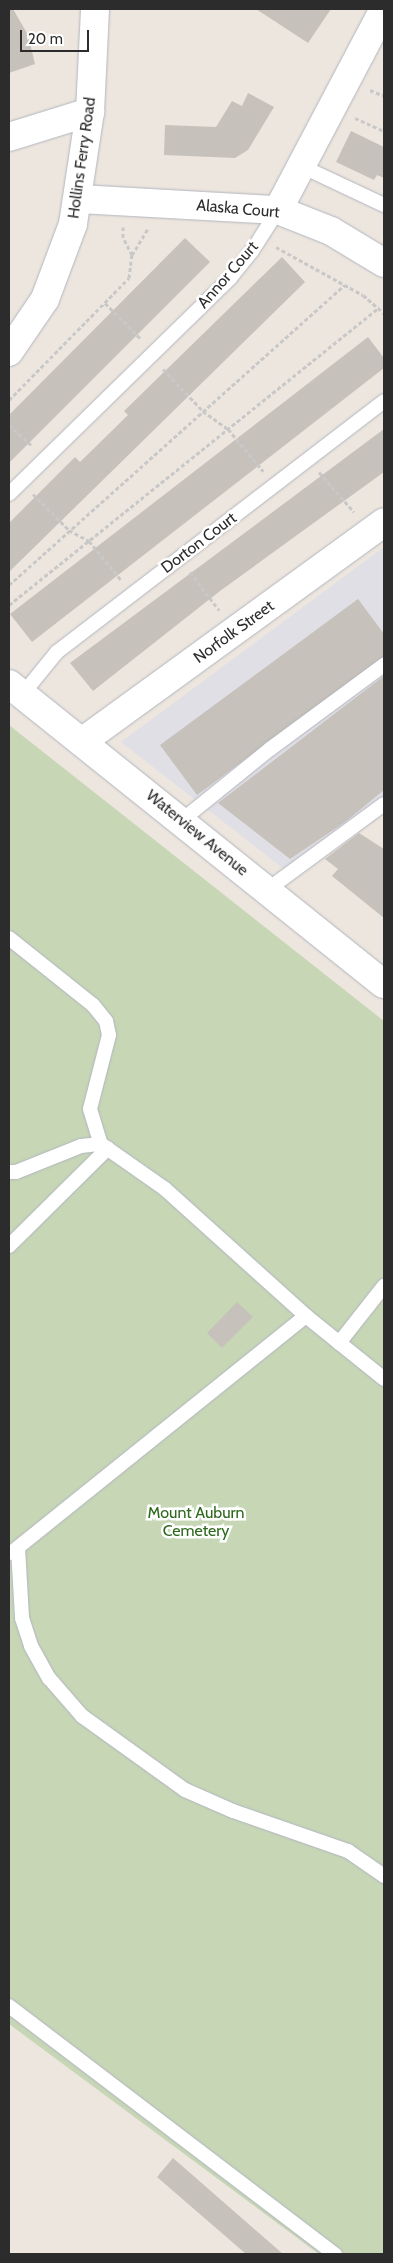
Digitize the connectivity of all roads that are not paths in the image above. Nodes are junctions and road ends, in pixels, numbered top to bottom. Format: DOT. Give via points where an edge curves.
graph roads {
  1 [pos="95,9"];
  2 [pos="378,14"];
  3 [pos="90,112"];
  4 [pos="9,138"];
  5 [pos="301,166"];
  6 [pos="79,199"];
  7 [pos="384,205"];
  8 [pos="278,210"];
  9 [pos="384,263"];
  10 [pos="9,352"];
  11 [pos="384,401"];
  12 [pos="9,494"];
  13 [pos="378,527"];
  14 [pos="384,665"];
  15 [pos="16,690"];
  16 [pos="83,741"];
  17 [pos="384,804"];
  18 [pos="181,821"];
  19 [pos="267,890"];
  20 [pos="9,938"];
  21 [pos="384,984"];
  22 [pos="104,1146"];
  23 [pos="9,1172"];
  24 [pos="9,1246"];
  25 [pos="384,1286"];
  26 [pos="306,1316"];
  27 [pos="339,1343"];
  28 [pos="384,1379"];
  29 [pos="13,1551"];
  30 [pos="384,1876"];
  31 [pos="9,2006"];
  32 [pos="335,2254"];
  1 -- 3 [label="street, Hollins Ferry Road"];
  2 -- 5 [label="street, Annor Court"];
  3 -- 4 [label="street"];
  3 -- 6 [label="street, Hollins Ferry Road"];
  5 -- 7 [label="lane"];
  5 -- 8 [label="street, Annor Court"];
  6 -- 8 [label="street, Alaska Court"];
  6 -- 10 [label="street, Hollins Ferry Road" via="56,276 45,299"];
  8 -- 9 [label="street, Alaska Court" via="331,231"];
  8 -- 12 [label="lane, Annor Court" via="230,278"];
  11 -- 15 [label="lane, Dorton Court" via="57,652"];
  13 -- 16 [label="street, Norfolk Street"];
  14 -- 18 [label="lane" via="264,754"];
  15 -- 16 [label="street, Waterview Avenue"];
  16 -- 18 [label="street, Waterview Avenue"];
  17 -- 19 [label="lane"];
  18 -- 19 [label="street, Waterview Avenue"];
  19 -- 21 [label="street, Waterview Avenue"];
  20 -- 22 [label="lane" via="93,1005 106,1021 109,1035 90,1109"];
  22 -- 23 [label="lane" via="81,1146"];
  22 -- 24 [label="lane"];
  22 -- 26 [label="lane" via="165,1189"];
  25 -- 27 [label="lane"];
  26 -- 27 [label="lane"];
  26 -- 29 [label="lane"];
  27 -- 28 [label="lane"];
  29 -- 30 [label="lane" via="22,1618 31,1646 49,1678 82,1716 185,1790 233,1811 348,1851"];
  31 -- 32 [label="lane"];
}
